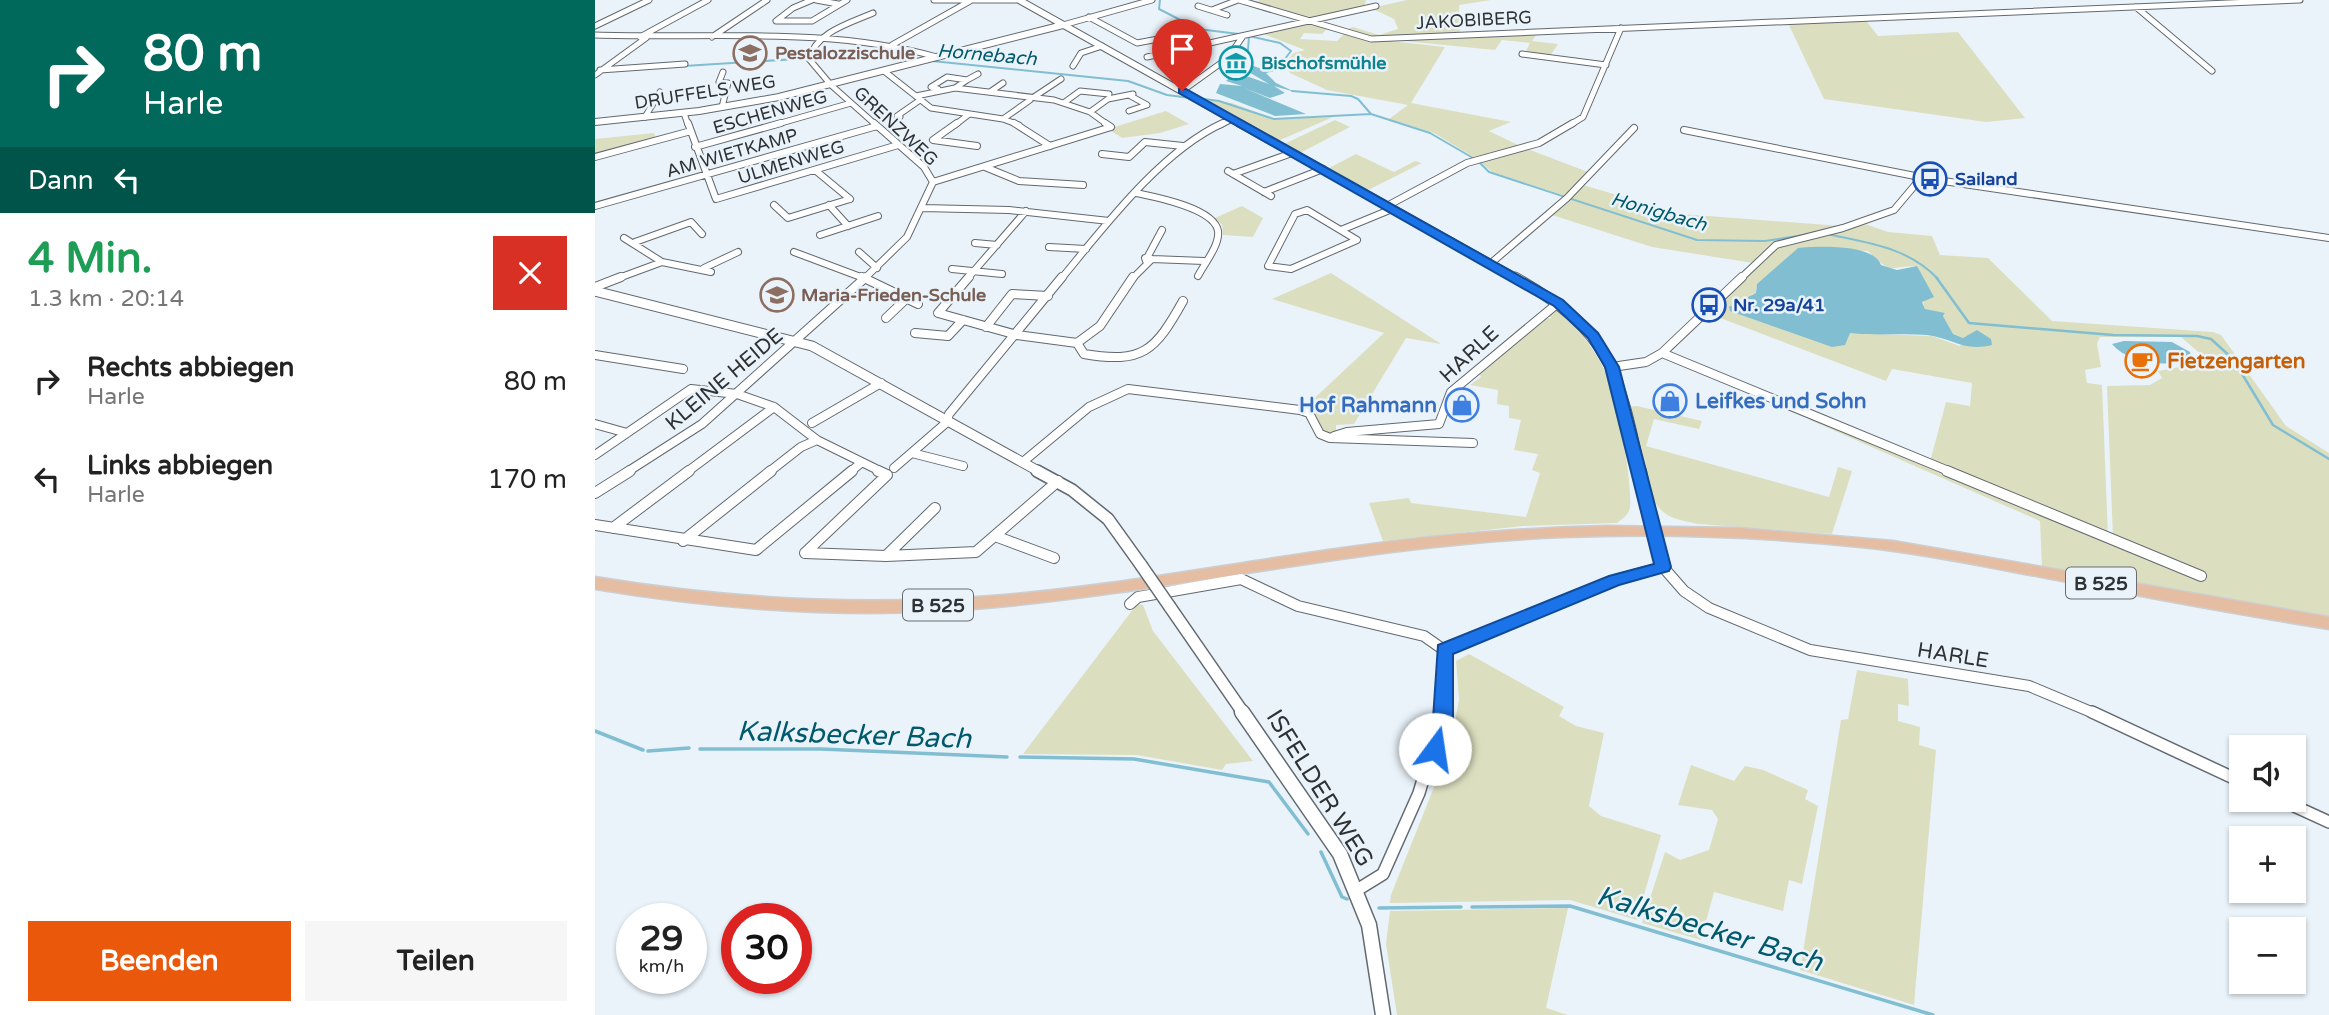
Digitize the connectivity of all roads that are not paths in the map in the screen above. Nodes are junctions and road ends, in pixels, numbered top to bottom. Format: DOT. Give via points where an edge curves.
graph roads {
  1 [pos="649,0"];
  2 [pos="708,0"];
  3 [pos="767,0"];
  4 [pos="814,0"];
  5 [pos="847,0"];
  6 [pos="934,0"];
  7 [pos="1018,0"];
  8 [pos="1152,0"];
  9 [pos="1238,0"];
  10 [pos="2300,0"];
  11 [pos="970,1"];
  12 [pos="838,4"];
  13 [pos="1198,6"];
  14 [pos="1376,6"];
  15 [pos="2136,7"];
  16 [pos="1212,10"];
  17 [pos="873,13"];
  18 [pos="1227,15"];
  19 [pos="1089,18"];
  20 [pos="1311,21"];
  21 [pos="1063,24"];
  22 [pos="595,26"];
  23 [pos="1621,28"];
  24 [pos="595,35"];
  25 [pos="1245,35"];
  26 [pos="712,37"];
  27 [pos="1169,37"];
  28 [pos="643,38"];
  29 [pos="825,38"];
  30 [pos="893,45"];
  31 [pos="1102,46"];
  32 [pos="1522,54"];
  33 [pos="1155,55"];
  34 [pos="1147,57"];
  35 [pos="934,58"];
  36 [pos="685,64"];
  37 [pos="1606,65"];
  38 [pos="1073,66"];
  39 [pos="1182,69"];
  40 [pos="884,71"];
  41 [pos="2212,71"];
  42 [pos="723,72"];
  43 [pos="597,73"];
  44 [pos="978,74"];
  45 [pos="1061,79"];
  46 [pos="967,80"];
  47 [pos="1003,83"];
  48 [pos="831,85"];
  49 [pos="955,88"];
  50 [pos="941,90"];
  51 [pos="1182,91"];
  52 [pos="660,92"];
  53 [pos="990,92"];
  54 [pos="1109,94"];
  55 [pos="918,98"];
  56 [pos="1032,99"];
  57 [pos="1065,102"];
  58 [pos="851,103"];
  59 [pos="722,107"];
  60 [pos="1129,111"];
  61 [pos="1090,112"];
  62 [pos="684,113"];
  63 [pos="968,115"];
  64 [pos="645,117"];
  65 [pos="901,117"];
  66 [pos="1003,119"];
  67 [pos="1232,119"];
  68 [pos="595,122"];
  69 [pos="877,126"];
  70 [pos="1634,128"];
  71 [pos="1683,130"];
  72 [pos="691,131"];
  73 [pos="898,145"];
  74 [pos="977,145"];
  75 [pos="1050,146"];
  76 [pos="1183,146"];
  77 [pos="695,147"];
  78 [pos="1292,153"];
  79 [pos="1102,154"];
  80 [pos="595,157"];
  81 [pos="985,166"];
  82 [pos="1323,169"];
  83 [pos="815,170"];
  84 [pos="707,175"];
  85 [pos="1921,178"];
  86 [pos="933,182"];
  87 [pos="1083,186"];
  88 [pos="1264,192"];
  89 [pos="1136,193"];
  90 [pos="1271,196"];
  91 [pos="774,205"];
  92 [pos="829,205"];
  93 [pos="595,206"];
  94 [pos="922,208"];
  95 [pos="1390,208"];
  96 [pos="1026,211"];
  97 [pos="878,216"];
  98 [pos="1109,221"];
  99 [pos="848,226"];
  100 [pos="1162,230"];
  101 [pos="1341,230"];
  102 [pos="702,234"];
  103 [pos="820,235"];
  104 [pos="624,238"];
  105 [pos="2329,238"];
  106 [pos="635,242"];
  107 [pos="975,243"];
  108 [pos="997,245"];
  109 [pos="1049,247"];
  110 [pos="1086,249"];
  111 [pos="794,252"];
  112 [pos="859,252"];
  113 [pos="738,253"];
  114 [pos="1149,259"];
  115 [pos="1204,261"];
  116 [pos="661,262"];
  117 [pos="1490,264"];
  118 [pos="877,268"];
  119 [pos="952,269"];
  120 [pos="973,272"];
  121 [pos="1002,274"];
  122 [pos="1198,276"];
  123 [pos="866,279"];
  124 [pos="595,288"];
  125 [pos="1048,296"];
  126 [pos="907,298"];
  127 [pos="1183,301"];
  128 [pos="1558,303"];
  129 [pos="918,304"];
  130 [pos="885,318"];
  131 [pos="963,320"];
  132 [pos="986,327"];
  133 [pos="915,333"];
  134 [pos="1017,335"];
  135 [pos="798,341"];
  136 [pos="1077,343"];
  137 [pos="1662,353"];
  138 [pos="595,355"];
  139 [pos="1612,367"];
  140 [pos="683,369"];
  141 [pos="881,383"];
  142 [pos="737,394"];
  143 [pos="775,407"];
  144 [pos="947,419"];
  145 [pos="812,423"];
  146 [pos="595,424"];
  147 [pos="627,433"];
  148 [pos="1329,438"];
  149 [pos="817,440"];
  150 [pos="1473,443"];
  151 [pos="912,453"];
  152 [pos="595,455"];
  153 [pos="1024,461"];
  154 [pos="861,463"];
  155 [pos="963,466"];
  156 [pos="894,468"];
  157 [pos="1058,481"];
  158 [pos="595,494"];
  159 [pos="935,508"];
  160 [pos="595,525"];
  161 [pos="613,528"];
  162 [pos="1652,530"];
  163 [pos="995,537"];
  164 [pos="683,541"];
  165 [pos="886,556"];
  166 [pos="1054,558"];
  167 [pos="1663,567"];
  168 [pos="2201,576"];
  169 [pos="595,583"];
  170 [pos="1130,604"];
  171 [pos="2329,623"];
  172 [pos="1444,650"];
  173 [pos="2229,776"];
  174 [pos="2306,811"];
  175 [pos="2329,822"];
  176 [pos="1357,890"];
  177 [pos="1384,1015"];
  1 -- 22 [label="street"];
  2 -- 28 [label="street"];
  3 -- 26 [label="street"];
  4 -- 12 [label="street"];
  4 -- 12 [label="street" via="776,21 812,21"];
  5 -- 12 [label="street"];
  6 -- 11 [label="street"];
  7 -- 11 [label="street"];
  7 -- 21 [label="street"];
  8 -- 19 [label="street"];
  9 -- 16 [label="street"];
  9 -- 20 [label="street, JAKOBIBERG"];
  10 -- 15 [label="street, JAKOBIBERG"];
  11 -- 30 [label="street"];
  13 -- 16 [label="street"];
  14 -- 20 [label="street"];
  15 -- 23 [label="street, JAKOBIBERG"];
  15 -- 41 [label="street"];
  16 -- 18 [label="street"];
  17 -- 29 [label="street, GRENZWEG"];
  19 -- 21 [label="street"];
  19 -- 27 [label="street" via="1137,43"];
  20 -- 23 [label="street, JAKOBIBERG" via="1371,39"];
  20 -- 25 [label="street"];
  21 -- 31 [label="street"];
  21 -- 35 [label="street, DRUFFELS WEG"];
  23 -- 37 [label="street"];
  24 -- 28 [label="street"];
  25 -- 33 [label="street"];
  25 -- 51 [label="street" via="1239,49"];
  26 -- 28 [label="street"];
  26 -- 29 [label="street"];
  28 -- 43 [label="street"];
  29 -- 30 [label="street"];
  29 -- 48 [label="street, GRENZWEG" via="809,58"];
  30 -- 35 [label="street"];
  31 -- 38 [label="street" via="1083,52"];
  31 -- 51 [label="street"];
  32 -- 37 [label="street, JAKOBIBERG"];
  33 -- 34 [label="street"];
  33 -- 39 [label="street"];
  35 -- 40 [label="street, DRUFFELS WEG"];
  36 -- 43 [label="street"];
  37 -- 95 [label="street" via="1583,117 1539,143 1476,160"];
  40 -- 48 [label="street, DRUFFELS WEG"];
  40 -- 55 [label="street"];
  42 -- 59 [label="street" via="719,82 728,83"];
  44 -- 46 [label="street"];
  45 -- 56 [label="street"];
  46 -- 49 [label="street"];
  46 -- 50 [label="street" via="949,76 931,87"];
  47 -- 53 [label="street"];
  48 -- 58 [label="street, GRENZWEG"];
  48 -- 59 [label="street, DRUFFELS WEG"];
  49 -- 50 [label="street"];
  49 -- 53 [label="street"];
  50 -- 55 [label="street"];
  51 -- 67 [label="street"];
  52 -- 64 [label="street"];
  53 -- 56 [label="street"];
  54 -- 57 [label="street" via="1080,91"];
  55 -- 63 [label="street" via="938,110"];
  55 -- 65 [label="street" via="897,116"];
  56 -- 57 [label="street"];
  56 -- 66 [label="street"];
  57 -- 61 [label="street"];
  58 -- 69 [label="street, GRENZWEG"];
  58 -- 77 [label="street, ESCHENWEG"];
  59 -- 62 [label="street, DRUFFELS WEG"];
  60 -- 61 [label="street" via="1147,105 1131,94 1108,99"];
  61 -- 75 [label="street" via="1111,127"];
  62 -- 64 [label="street, DRUFFELS WEG"];
  62 -- 72 [label="street"];
  63 -- 66 [label="street"];
  63 -- 74 [label="street" via="933,140"];
  64 -- 68 [label="street, DRUFFELS WEG"];
  66 -- 75 [label="street"];
  67 -- 76 [label="street"];
  67 -- 78 [label="street"];
  69 -- 73 [label="street, GRENZWEG"];
  69 -- 84 [label="street, AM WIETKAMP"];
  70 -- 117 [label="street" via="1568,198"];
  71 -- 85 [label="street"];
  72 -- 77 [label="street"];
  72 -- 80 [label="street"];
  73 -- 83 [label="street, ULMENWEG"];
  73 -- 86 [label="street, GRENZWEG"];
  75 -- 81 [label="street"];
  76 -- 79 [label="street" via="1146,142 1129,156"];
  76 -- 89 [label="street"];
  77 -- 84 [label="street"];
  78 -- 82 [label="street"];
  78 -- 88 [label="street" via="1230,172"];
  81 -- 86 [label="street"];
  81 -- 87 [label="street" via="1001,177"];
  82 -- 88 [label="street"];
  82 -- 95 [label="street"];
  83 -- 84 [label="street, ULMENWEG" via="716,200"];
  83 -- 92 [label="street" via="850,198"];
  84 -- 93 [label="street, AM WIETKAMP"];
  85 -- 105 [label="street"];
  85 -- 137 [label="street" via="1894,210 1776,245"];
  86 -- 94 [label="street, KLEINE HEIDE"];
  88 -- 90 [label="street"];
  89 -- 98 [label="street"];
  89 -- 115 [label="street" via="1167,198 1214,222 1218,236"];
  91 -- 92 [label="street" via="788,218"];
  92 -- 99 [label="street"];
  94 -- 96 [label="street"];
  94 -- 118 [label="street, KLEINE HEIDE" via="907,237"];
  95 -- 101 [label="street"];
  95 -- 117 [label="street"];
  96 -- 98 [label="street"];
  96 -- 108 [label="street"];
  97 -- 99 [label="street"];
  98 -- 110 [label="street"];
  99 -- 103 [label="street"];
  100 -- 114 [label="street" via="1147,252"];
  101 -- 101 [label="street" via="1307,210 1295,214 1268,266 1291,269 1357,240"];
  102 -- 106 [label="street" via="691,222"];
  104 -- 106 [label="street"];
  106 -- 116 [label="street"];
  107 -- 108 [label="street"];
  108 -- 120 [label="street"];
  109 -- 110 [label="street"];
  110 -- 125 [label="street"];
  111 -- 123 [label="street"];
  112 -- 118 [label="street"];
  113 -- 116 [label="street" via="708,270"];
  114 -- 115 [label="street"];
  114 -- 136 [label="street" via="1133,274 1102,324"];
  115 -- 122 [label="street"];
  116 -- 124 [label="street"];
  117 -- 128 [label="street"];
  118 -- 123 [label="street, KLEINE HEIDE"];
  119 -- 120 [label="street"];
  120 -- 121 [label="street"];
  120 -- 131 [label="street" via="938,313"];
  123 -- 126 [label="street"];
  123 -- 135 [label="street, KLEINE HEIDE"];
  124 -- 135 [label="street, ISFELDER WEG"];
  125 -- 132 [label="street" via="1013,294"];
  125 -- 134 [label="street"];
  126 -- 129 [label="street"];
  126 -- 130 [label="street"];
  127 -- 136 [label="street" via="1160,341 1133,359 1084,354"];
  128 -- 139 [label="street" via="1593,335"];
  128 -- 148 [label="street, HARLE" via="1451,392 1440,424 1347,432"];
  131 -- 132 [label="street"];
  131 -- 133 [label="street" via="948,336"];
  132 -- 134 [label="street"];
  134 -- 136 [label="street"];
  134 -- 144 [label="street"];
  135 -- 141 [label="street, ISFELDER WEG"];
  135 -- 142 [label="street, KLEINE HEIDE"];
  137 -- 139 [label="street" via="1646,362"];
  137 -- 168 [label="street"];
  138 -- 140 [label="street"];
  139 -- 162 [label="street"];
  141 -- 144 [label="street, ISFELDER WEG"];
  141 -- 145 [label="street"];
  142 -- 143 [label="street"];
  142 -- 147 [label="street" via="691,389"];
  142 -- 158 [label="street, KLEINE HEIDE" via="664,450"];
  143 -- 149 [label="street"];
  143 -- 161 [label="street"];
  144 -- 151 [label="street"];
  144 -- 153 [label="street, ISFELDER WEG"];
  146 -- 147 [label="street"];
  147 -- 152 [label="street"];
  148 -- 150 [label="street"];
  148 -- 153 [label="street" via="1320,434 1309,413 1300,410 1128,389 1089,407"];
  149 -- 154 [label="street"];
  149 -- 164 [label="street" via="801,447"];
  151 -- 155 [label="street"];
  151 -- 156 [label="street"];
  153 -- 157 [label="street, ISFELDER WEG"];
  154 -- 164 [label="street" via="756,550"];
  154 -- 165 [label="street" via="887,475 805,553"];
  157 -- 163 [label="street"];
  157 -- 176 [label="street, ISFELDER WEG, bridge" via="1108,519 1308,804"];
  159 -- 165 [label="street"];
  160 -- 161 [label="street"];
  161 -- 164 [label="street"];
  162 -- 167 [label="street, HARLE"];
  162 -- 169 [label="main road, B 525" via="1445,539 1050,596 917,606 777,606"];
  162 -- 171 [label="main road, B 525" via="1895,547"];
  163 -- 165 [label="street" via="976,552 965,554"];
  163 -- 166 [label="street"];
  167 -- 172 [label="street" via="1615,580"];
  167 -- 173 [label="street, HARLE" via="1684,591 1709,608 1810,650 2029,686"];
  170 -- 172 [label="street" via="1138,597 1241,579 1298,606 1424,636"];
  172 -- 176 [label="street" via="1443,719 1419,793 1383,874"];
  174 -- 175 [label="street"];
  176 -- 177 [label="street, ISFELDER WEG" via="1369,925"];
}
